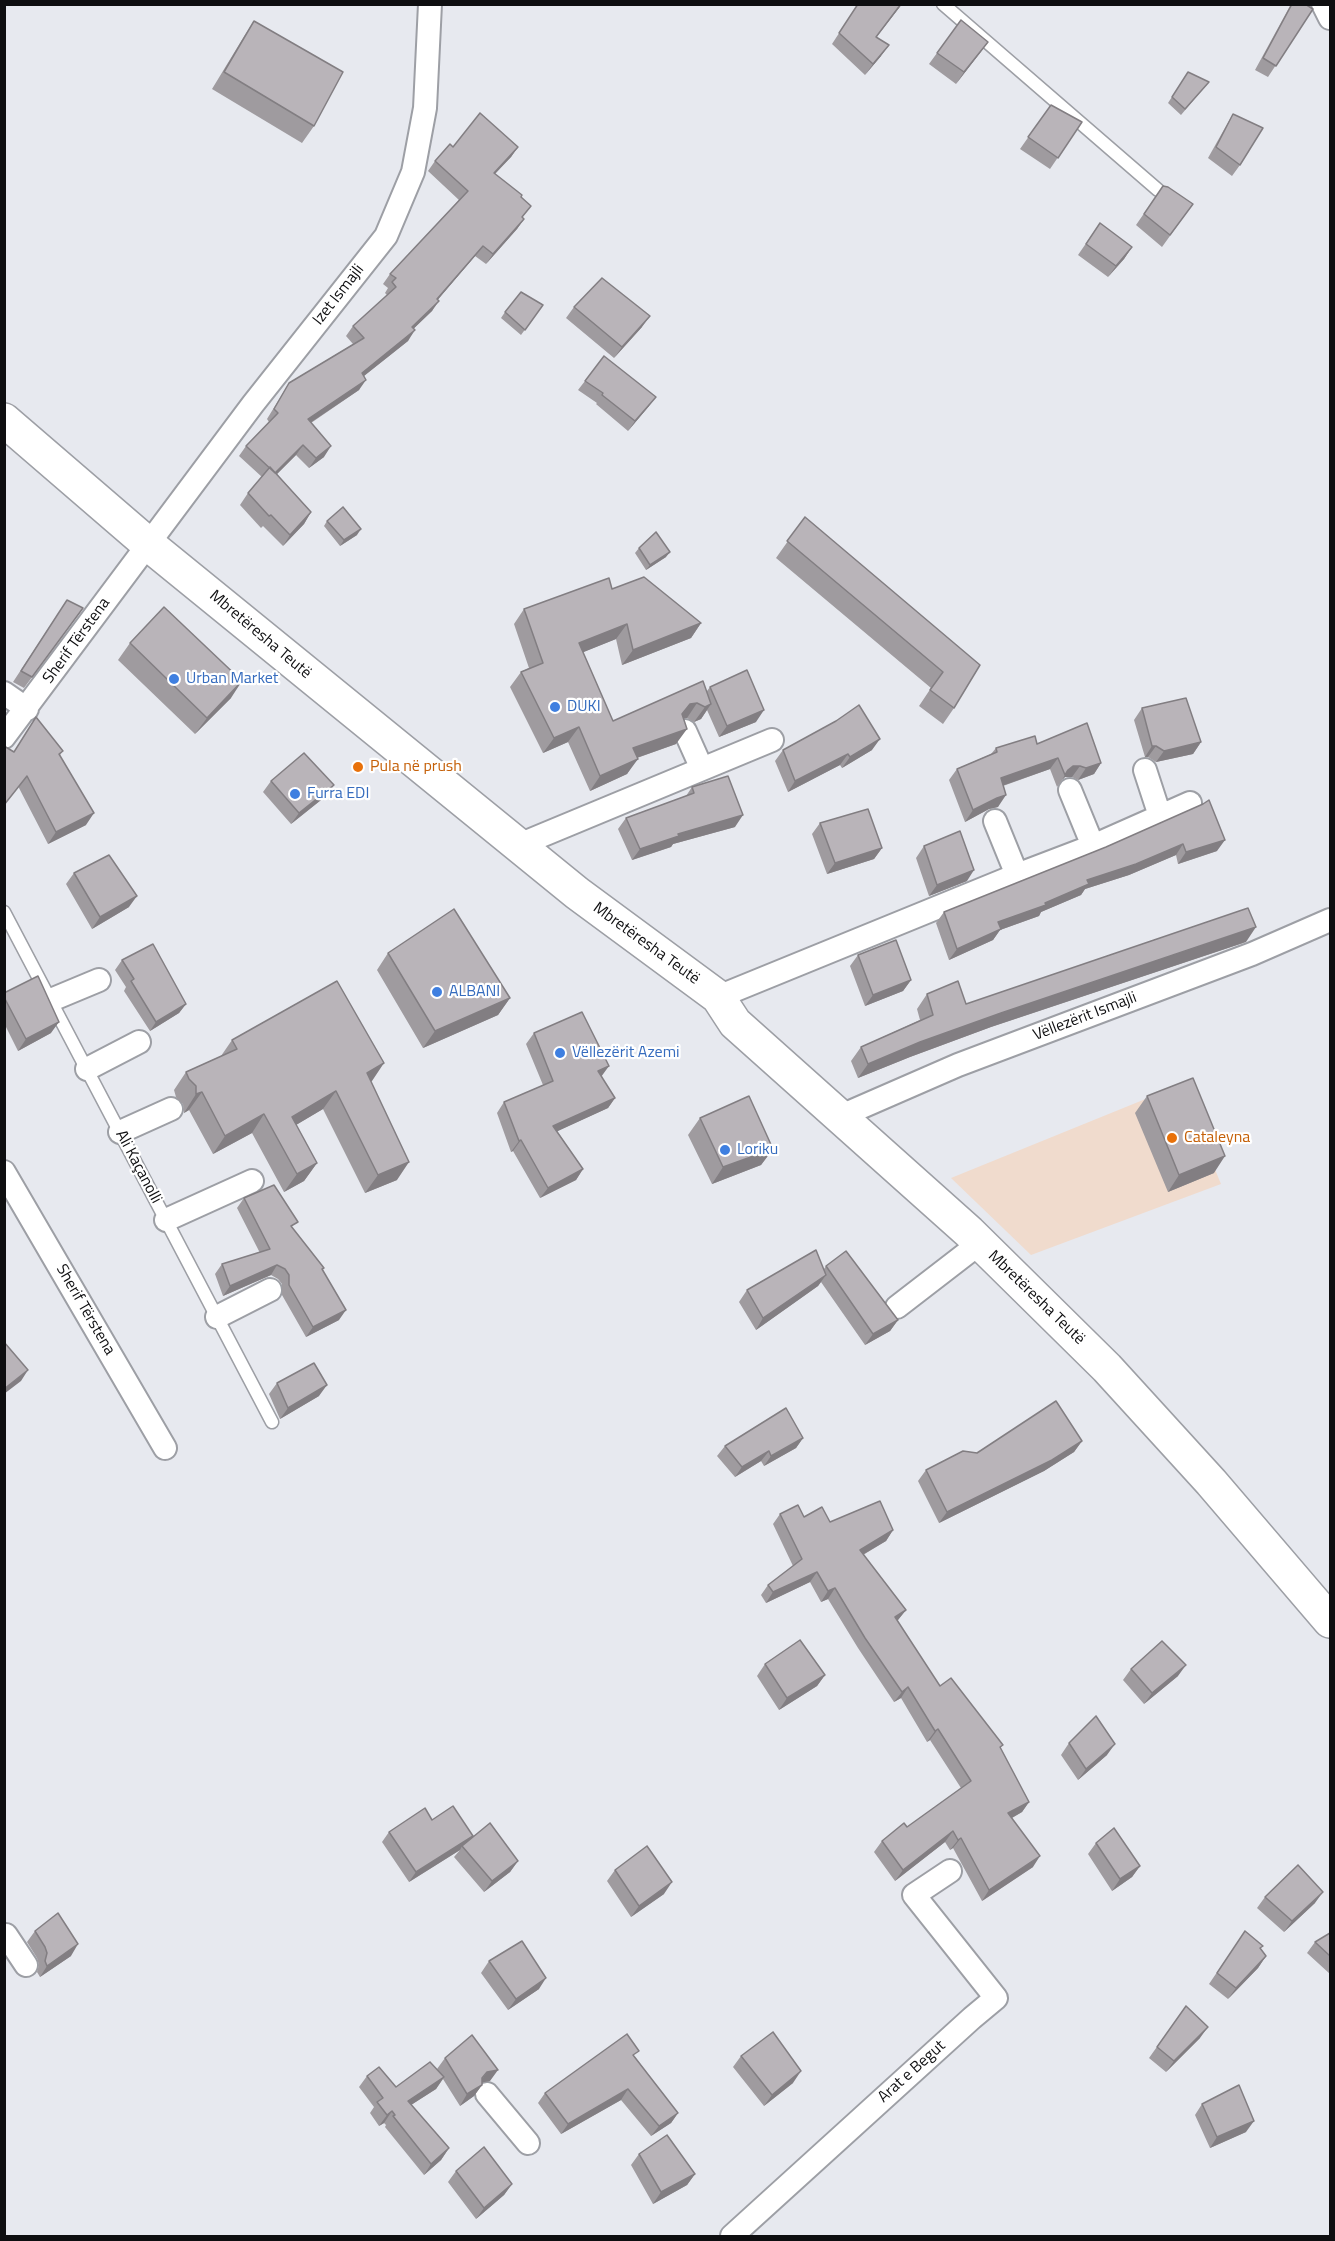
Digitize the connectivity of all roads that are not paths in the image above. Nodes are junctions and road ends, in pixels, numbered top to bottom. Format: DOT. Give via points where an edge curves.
graph roads {
  1 [pos="430,4"];
  2 [pos="943,4"];
  3 [pos="1323,4"];
  4 [pos="1330,18"];
  5 [pos="1158,190"];
  6 [pos="4,420"];
  7 [pos="148,544"];
  8 [pos="4,693"];
  9 [pos="27,709"];
  10 [pos="685,732"];
  11 [pos="4,738"];
  12 [pos="772,740"];
  13 [pos="702,769"];
  14 [pos="1146,770"];
  15 [pos="1070,790"];
  16 [pos="1190,803"];
  17 [pos="1160,816"];
  18 [pos="995,821"];
  19 [pos="519,845"];
  20 [pos="1093,846"];
  21 [pos="1017,875"];
  22 [pos="4,912"];
  23 [pos="1330,920"];
  24 [pos="99,980"];
  25 [pos="718,998"];
  26 [pos="51,1000"];
  27 [pos="139,1042"];
  28 [pos="87,1069"];
  29 [pos="171,1109"];
  30 [pos="841,1116"];
  31 [pos="120,1132"];
  32 [pos="4,1172"];
  33 [pos="252,1181"];
  34 [pos="166,1220"];
  35 [pos="980,1243"];
  36 [pos="270,1290"];
  37 [pos="897,1307"];
  38 [pos="217,1317"];
  39 [pos="272,1422"];
  40 [pos="165,1448"];
  41 [pos="1330,1621"];
  42 [pos="950,1871"];
  43 [pos="4,1936"];
  44 [pos="26,1965"];
  45 [pos="487,2094"];
  46 [pos="528,2143"];
  47 [pos="732,2236"];
  1 -- 7 [label="street, Izet Ismajli" via="424,108 413,172 386,236"];
  2 -- 5 [label="lane"];
  3 -- 4 [label="street"];
  6 -- 7 [label="main road, Mbretëresha Teutë"];
  7 -- 9 [label="street, Sherif Tërstena"];
  7 -- 19 [label="main road, Mbretëresha Teutë"];
  8 -- 9 [label="street"];
  9 -- 11 [label="street, Sherif Tërstena"];
  10 -- 13 [label="street"];
  12 -- 13 [label="street"];
  13 -- 19 [label="street"];
  14 -- 17 [label="street"];
  15 -- 20 [label="street"];
  16 -- 17 [label="street"];
  17 -- 20 [label="street"];
  18 -- 21 [label="street"];
  19 -- 25 [label="main road, Mbretëresha Teutë"];
  20 -- 21 [label="street"];
  21 -- 25 [label="street"];
  22 -- 26 [label="lane, Ali Kaçanolli"];
  23 -- 30 [label="street, Vëllezërit Ismajli" via="1252,954 958,1065"];
  24 -- 26 [label="street"];
  25 -- 30 [label="main road, Mbretëresha Teutë" via="735,1023"];
  26 -- 28 [label="lane, Ali Kaçanolli"];
  27 -- 28 [label="street"];
  28 -- 31 [label="lane, Ali Kaçanolli"];
  29 -- 31 [label="street"];
  30 -- 35 [label="main road, Mbretëresha Teutë"];
  31 -- 34 [label="lane, Ali Kaçanolli"];
  32 -- 40 [label="street, Sherif Tërstena"];
  33 -- 34 [label="street"];
  34 -- 38 [label="lane, Ali Kaçanolli"];
  35 -- 37 [label="street"];
  35 -- 41 [label="main road, Mbretëresha Teutë" via="1107,1368"];
  36 -- 38 [label="street"];
  38 -- 39 [label="lane, Ali Kaçanolli"];
  42 -- 47 [label="street, Arat e Begut" via="914,1895 996,1998"];
  43 -- 44 [label="street"];
  45 -- 46 [label="street"];
}
